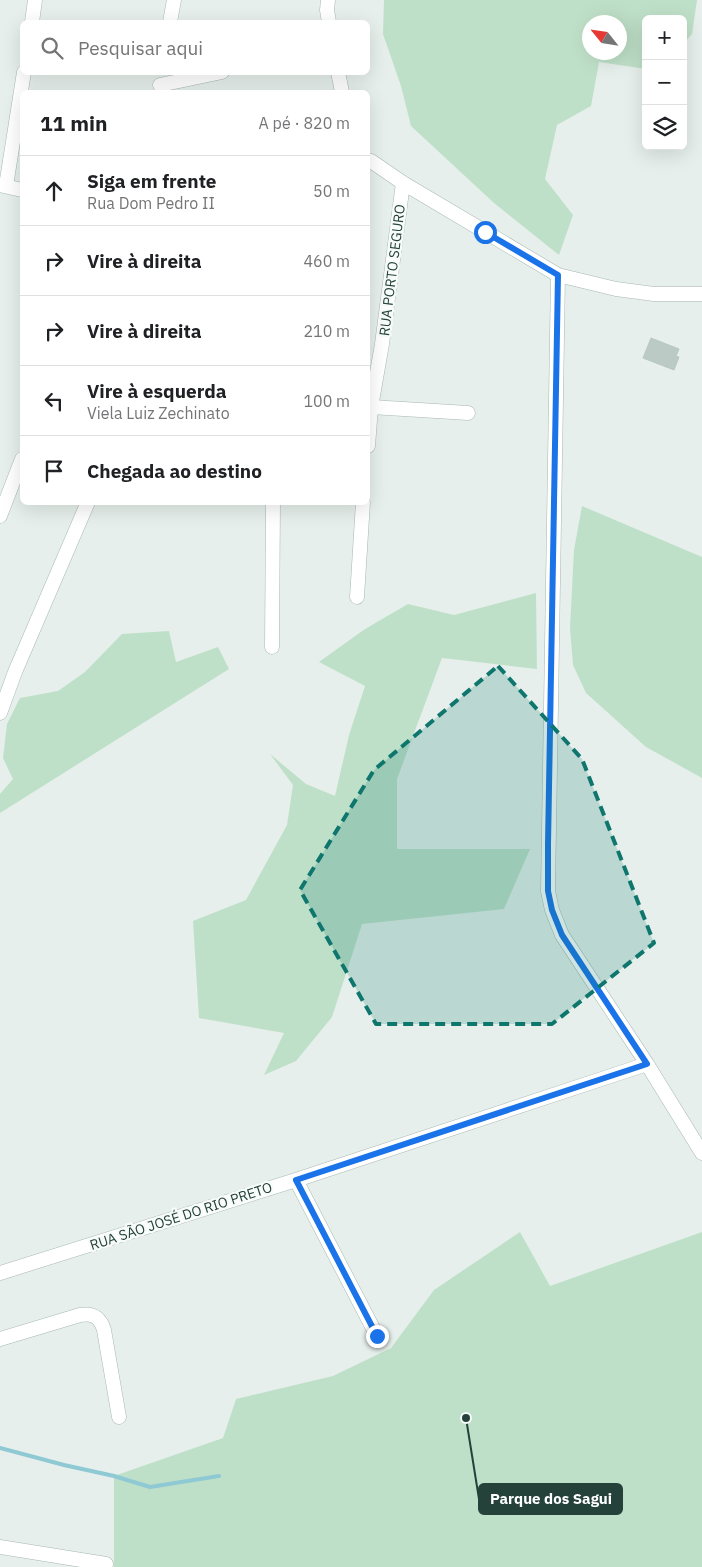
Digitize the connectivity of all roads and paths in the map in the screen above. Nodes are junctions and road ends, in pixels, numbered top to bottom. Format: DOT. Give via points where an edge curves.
graph roads {
  1 [pos="35,0"];
  2 [pos="174,0"];
  3 [pos="328,0"];
  4 [pos="32,20"];
  5 [pos="170,20"];
  6 [pos="329,20"];
  7 [pos="23,75"];
  8 [pos="205,75"];
  9 [pos="339,75"];
  10 [pos="160,83"];
  11 [pos="21,90"];
  12 [pos="342,90"];
  13 [pos="20,94"];
  14 [pos="370,160"];
  15 [pos="403,183"];
  16 [pos="3,186"];
  17 [pos="20,190"];
  18 [pos="558,275"];
  19 [pos="702,294"];
  20 [pos="371,407"];
  21 [pos="468,413"];
  22 [pos="370,420"];
  23 [pos="20,464"];
  24 [pos="87,505"];
  25 [pos="273,505"];
  26 [pos="363,505"];
  27 [pos="0,516"];
  28 [pos="357,597"];
  29 [pos="272,647"];
  30 [pos="0,712"];
  31 [pos="647,1064"];
  32 [pos="702,1153"];
  33 [pos="296,1180"];
  34 [pos="0,1274"];
  35 [pos="377,1336"];
  36 [pos="0,1338"];
  37 [pos="119,1417"];
  38 [pos="0,1547"];
  39 [pos="106,1564"];
  1 -- 4 [label="street"];
  2 -- 5 [label="street"];
  3 -- 6 [label="street"];
  7 -- 11 [label="street"];
  8 -- 10 [label="street"];
  9 -- 12 [label="street"];
  13 -- 16 [label="street"];
  14 -- 15 [label="street"];
  15 -- 18 [label="street"];
  15 -- 20 [label="street, RUA PORTO SEGURO"];
  16 -- 17 [label="street"];
  18 -- 19 [label="street" via="616,289 654,294"];
  18 -- 31 [label="street" via="548,891 562,935"];
  20 -- 21 [label="street"];
  20 -- 22 [label="street, RUA PORTO SEGURO"];
  23 -- 27 [label="street"];
  24 -- 30 [label="street"];
  25 -- 29 [label="street"];
  26 -- 28 [label="street"];
  31 -- 32 [label="street"];
  31 -- 33 [label="street, RUA SÃO JOSÉ DO RIO PRETO"];
  33 -- 34 [label="street, RUA SÃO JOSÉ DO RIO PRETO"];
  33 -- 35 [label="street"];
  36 -- 37 [label="street" via="80,1315 93,1315 104,1330"];
  38 -- 39 [label="street"];
}
